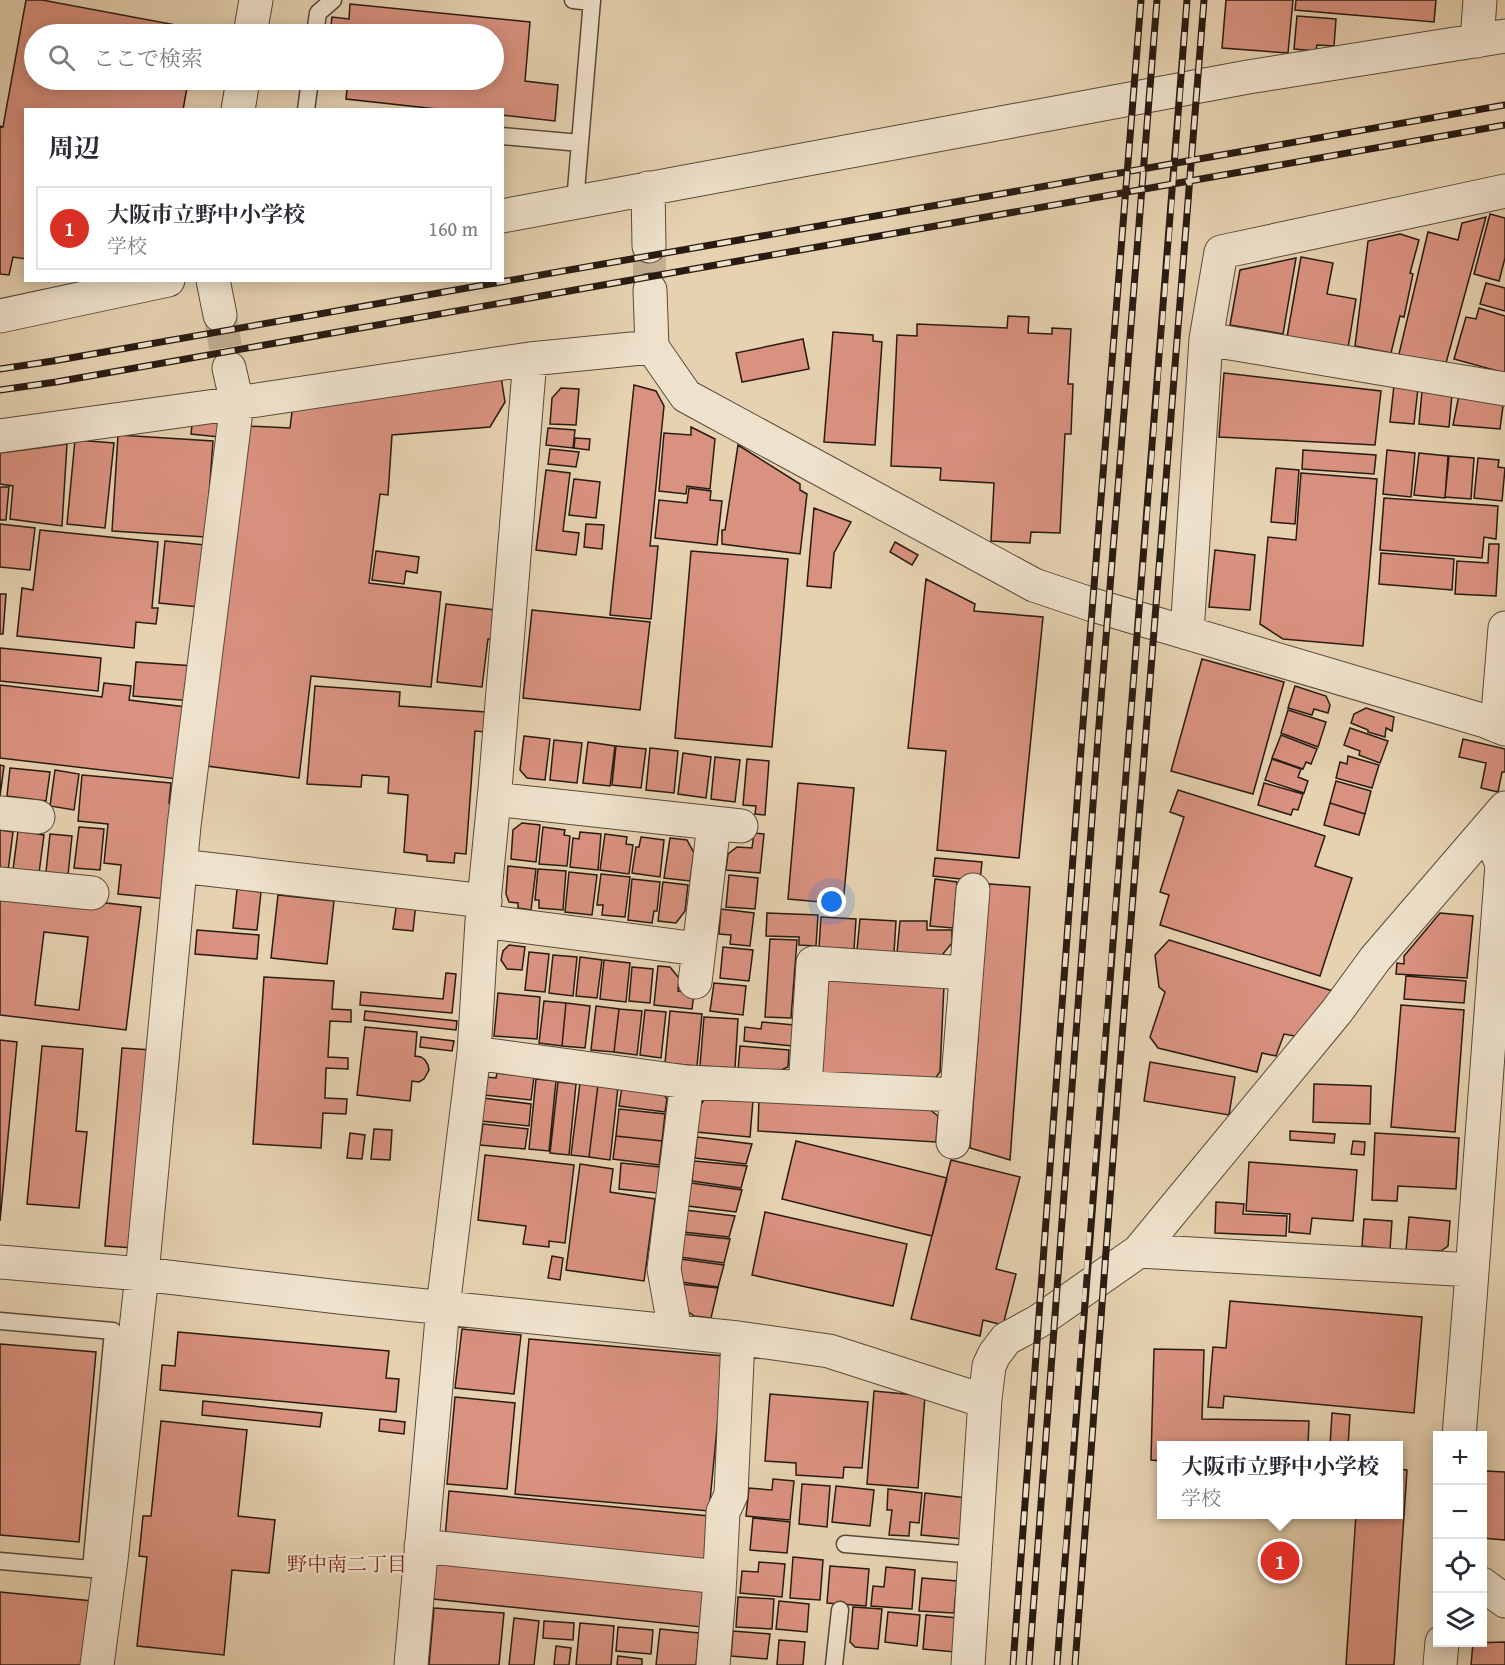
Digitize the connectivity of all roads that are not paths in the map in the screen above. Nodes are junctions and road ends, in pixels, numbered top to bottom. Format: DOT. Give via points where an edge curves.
graph roads {
  1 [pos="256,0"];
  2 [pos="333,0"];
  3 [pos="573,0"];
  4 [pos="1480,0"];
  5 [pos="592,1"];
  6 [pos="252,24"];
  7 [pos="316,24"];
  8 [pos="1491,38"];
  9 [pos="241,90"];
  10 [pos="309,90"];
  11 [pos="238,108"];
  12 [pos="306,108"];
  13 [pos="504,136"];
  14 [pos="580,143"];
  15 [pos="648,188"];
  16 [pos="1505,191"];
  17 [pos="575,202"];
  18 [pos="504,216"];
  19 [pos="649,246"];
  20 [pos="159,282"];
  21 [pos="213,282"];
  22 [pos="650,290"];
  23 [pos="220,315"];
  24 [pos="0,316"];
  25 [pos="1206,339"];
  26 [pos="652,347"];
  27 [pos="530,359"];
  28 [pos="230,368"];
  29 [pos="1505,389"];
  30 [pos="237,403"];
  31 [pos="0,436"];
  32 [pos="1505,628"];
  33 [pos="1187,633"];
  34 [pos="1501,727"];
  35 [pos="494,799"];
  36 [pos="0,813"];
  37 [pos="38,817"];
  38 [pos="1496,819"];
  39 [pos="180,866"];
  40 [pos="0,884"];
  41 [pos="973,890"];
  42 [pos="92,893"];
  43 [pos="483,911"];
  44 [pos="698,949"];
  45 [pos="966,973"];
  46 [pos="694,982"];
  47 [pos="474,1053"];
  48 [pos="687,1082"];
  49 [pos="805,1088"];
  50 [pos="956,1095"];
  51 [pos="953,1142"];
  52 [pos="1139,1251"];
  53 [pos="0,1262"];
  54 [pos="1472,1270"];
  55 [pos="142,1274"];
  56 [pos="444,1307"];
  57 [pos="0,1321"];
  58 [pos="675,1331"];
  59 [pos="738,1338"];
  60 [pos="984,1399"];
  61 [pos="1459,1431"];
  62 [pos="845,1544"];
  63 [pos="422,1546"];
  64 [pos="975,1555"];
  65 [pos="0,1561"];
  66 [pos="720,1577"];
  67 [pos="1487,1588"];
  68 [pos="1505,1601"];
  69 [pos="840,1610"];
  70 [pos="1442,1647"];
  71 [pos="97,1665"];
  72 [pos="411,1665"];
  73 [pos="712,1665"];
  74 [pos="834,1665"];
  75 [pos="968,1665"];
  76 [pos="1440,1665"];
  1 -- 6 [label="street"];
  2 -- 7 [label="lane" via="318,13"];
  3 -- 5 [label="lane"];
  4 -- 8 [label="street"];
  5 -- 14 [label="lane"];
  8 -- 15 [label="street" via="1248,76"];
  9 -- 11 [label="street"];
  10 -- 12 [label="lane"];
  13 -- 14 [label="lane"];
  14 -- 17 [label="lane"];
  15 -- 17 [label="street"];
  15 -- 19 [label="street"];
  16 -- 25 [label="street" via="1221,252"];
  17 -- 18 [label="street"];
  20 -- 24 [label="street"];
  21 -- 23 [label="street"];
  22 -- 26 [label="street"];
  25 -- 29 [label="street"];
  25 -- 33 [label="street"];
  26 -- 27 [label="street"];
  26 -- 33 [label="street" via="686,396 1034,585"];
  27 -- 30 [label="street"];
  27 -- 35 [label="street"];
  28 -- 30 [label="street"];
  30 -- 31 [label="street"];
  30 -- 39 [label="street"];
  32 -- 34 [label="street"];
  33 -- 34 [label="street"];
  35 -- 43 [label="street"];
  35 -- 44 [label="street" via="728,825"];
  36 -- 37 [label="street"];
  38 -- 52 [label="street" via="1375,959 1337,1011"];
  38 -- 54 [label="street" via="1502,864"];
  39 -- 43 [label="street"];
  39 -- 55 [label="street"];
  40 -- 42 [label="street"];
  41 -- 45 [label="street"];
  43 -- 44 [label="street"];
  43 -- 47 [label="street"];
  44 -- 46 [label="street"];
  45 -- 49 [label="street" via="813,963"];
  45 -- 50 [label="street"];
  47 -- 48 [label="street"];
  47 -- 56 [label="street"];
  48 -- 49 [label="street"];
  48 -- 58 [label="street" via="664,1269"];
  49 -- 50 [label="street"];
  50 -- 51 [label="street"];
  52 -- 54 [label="street"];
  52 -- 60 [label="street" via="1039,1321 1006,1339 989,1366"];
  53 -- 55 [label="street"];
  54 -- 61 [label="street"];
  55 -- 56 [label="street"];
  55 -- 71 [label="street"];
  56 -- 58 [label="street"];
  56 -- 63 [label="street"];
  57 -- 65 [label="lane" via="113,1331 91,1569"];
  58 -- 59 [label="street"];
  59 -- 60 [label="street" via="829,1351"];
  59 -- 66 [label="street" via="731,1495 723,1512"];
  60 -- 64 [label="street"];
  62 -- 64 [label="lane"];
  63 -- 66 [label="street"];
  63 -- 72 [label="street"];
  64 -- 75 [label="street"];
  66 -- 73 [label="street"];
  67 -- 68 [label="street"];
  69 -- 74 [label="lane"];
  70 -- 76 [label="street"];
}
